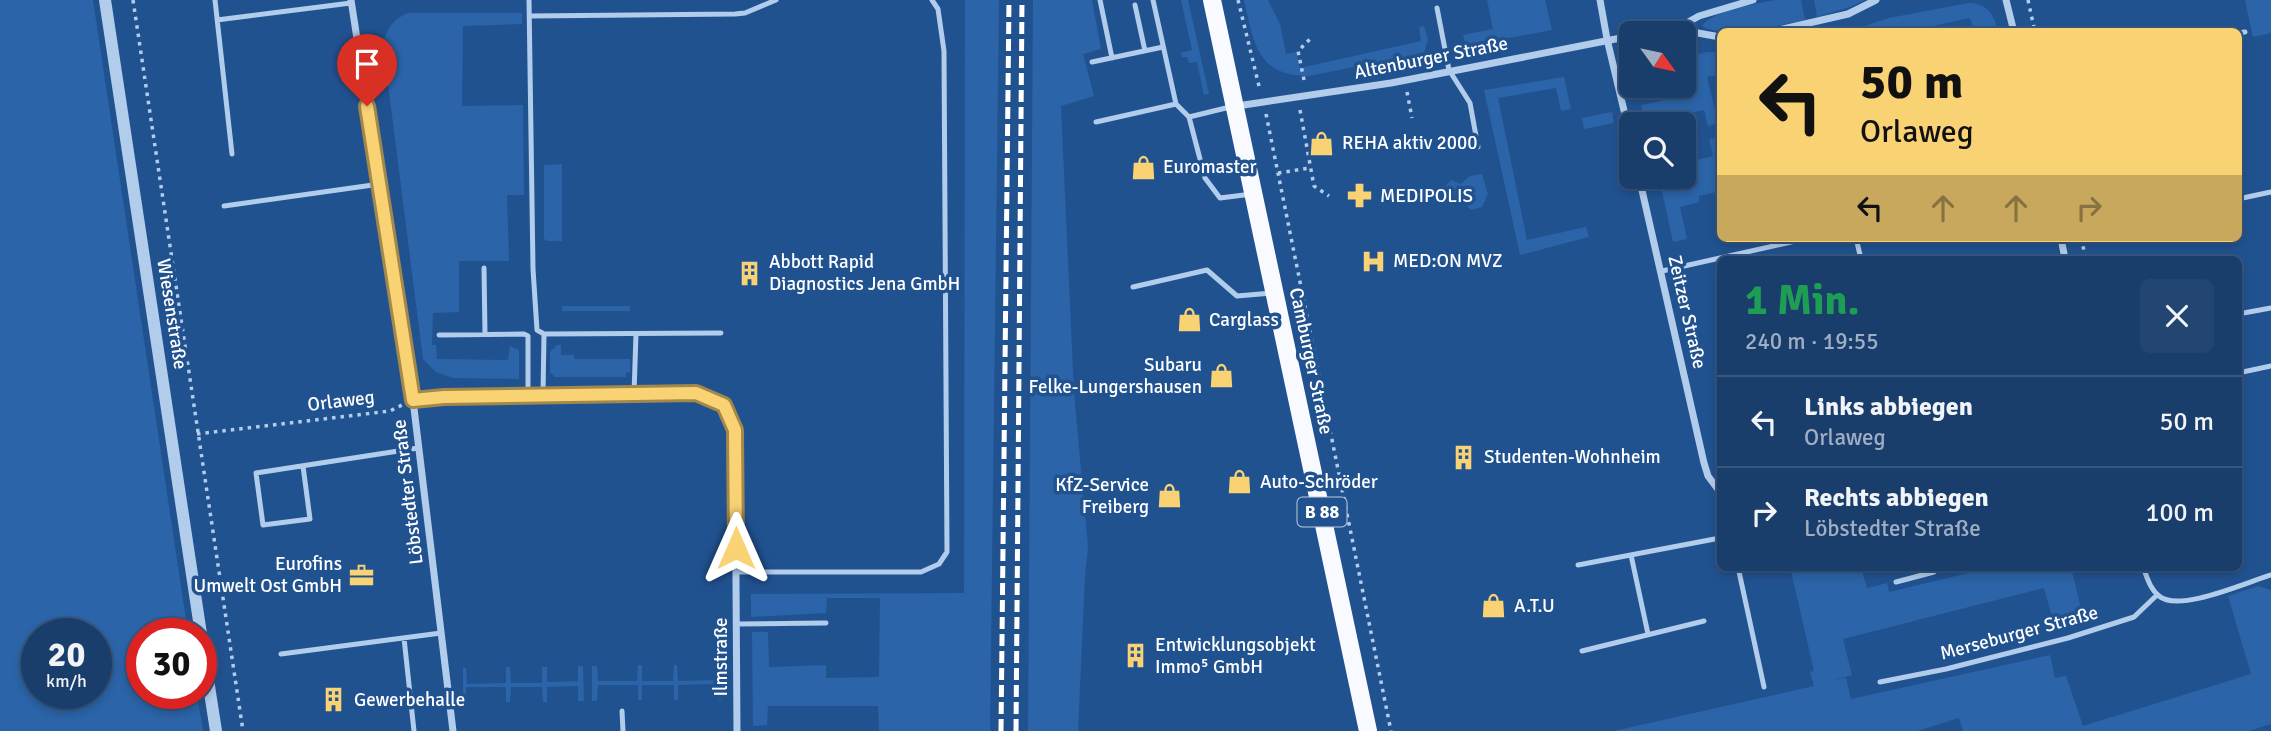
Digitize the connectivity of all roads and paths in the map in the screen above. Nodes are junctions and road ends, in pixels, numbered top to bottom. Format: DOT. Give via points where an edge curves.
graph roads {
  1 [pos="105,0"];
  2 [pos="133,0"];
  3 [pos="215,0"];
  4 [pos="300,0"];
  5 [pos="529,0"];
  6 [pos="776,0"];
  7 [pos="932,0"];
  8 [pos="1100,0"];
  9 [pos="1153,0"];
  10 [pos="1212,0"];
  11 [pos="1238,0"];
  12 [pos="1600,0"];
  13 [pos="1753,0"];
  14 [pos="1876,0"];
  15 [pos="2006,0"];
  16 [pos="2028,0"];
  17 [pos="351,1"];
  18 [pos="1135,5"];
  19 [pos="1437,8"];
  20 [pos="302,9"];
  21 [pos="530,16"];
  22 [pos="217,20"];
  23 [pos="1690,21"];
  24 [pos="1787,28"];
  25 [pos="2013,28"];
  26 [pos="2034,28"];
  27 [pos="1696,33"];
  28 [pos="1313,36"];
  29 [pos="1717,36"];
  30 [pos="1619,38"];
  31 [pos="1607,39"];
  32 [pos="1163,47"];
  33 [pos="1145,51"];
  34 [pos="1112,58"];
  35 [pos="1092,62"];
  36 [pos="1450,71"];
  37 [pos="1304,80"];
  38 [pos="1405,80"];
  39 [pos="1298,98"];
  40 [pos="1176,104"];
  41 [pos="1264,104"];
  42 [pos="1237,106"];
  43 [pos="1624,112"];
  44 [pos="1189,117"];
  45 [pos="1412,118"];
  46 [pos="1096,122"];
  47 [pos="1478,147"];
  48 [pos="232,154"];
  49 [pos="1310,168"];
  50 [pos="1278,174"];
  51 [pos="380,184"];
  52 [pos="1643,189"];
  53 [pos="2271,192"];
  54 [pos="1255,194"];
  55 [pos="1329,197"];
  56 [pos="2242,198"];
  57 [pos="224,206"];
  58 [pos="1792,242"];
  59 [pos="1729,256"];
  60 [pos="1717,259"];
  61 [pos="484,268"];
  62 [pos="1662,271"];
  63 [pos="1133,287"];
  64 [pos="1275,292"];
  65 [pos="2271,308"];
  66 [pos="2242,313"];
  67 [pos="537,330"];
  68 [pos="721,333"];
  69 [pos="485,334"];
  70 [pos="544,334"];
  71 [pos="636,334"];
  72 [pos="439,335"];
  73 [pos="527,336"];
  74 [pos="2271,366"];
  75 [pos="2242,372"];
  76 [pos="634,394"];
  77 [pos="543,395"];
  78 [pos="528,396"];
  79 [pos="413,400"];
  80 [pos="197,434"];
  81 [pos="418,449"];
  82 [pos="303,466"];
  83 [pos="1717,488"];
  84 [pos="1717,539"];
  85 [pos="1631,555"];
  86 [pos="1578,565"];
  87 [pos="1739,571"];
  88 [pos="1934,571"];
  89 [pos="2144,571"];
  90 [pos="736,572"];
  91 [pos="2271,575"];
  92 [pos="1896,582"];
  93 [pos="2157,595"];
  94 [pos="199,618"];
  95 [pos="1704,621"];
  96 [pos="826,623"];
  97 [pos="736,624"];
  98 [pos="441,633"];
  99 [pos="1648,634"];
  100 [pos="404,638"];
  101 [pos="1582,651"];
  102 [pos="281,654"];
  103 [pos="1880,682"];
  104 [pos="1764,687"];
  105 [pos="213,709"];
  106 [pos="622,711"];
  107 [pos="216,731"];
  108 [pos="243,731"];
  109 [pos="414,731"];
  110 [pos="453,731"];
  111 [pos="623,731"];
  112 [pos="737,731"];
  113 [pos="1368,731"];
  114 [pos="1391,731"];
  1 -- 94 [label="street, Wiesenstraße"];
  2 -- 80 [label="path"];
  3 -- 22 [label="lane"];
  4 -- 20 [label="lane"];
  5 -- 21 [label="lane"];
  6 -- 21 [label="lane" via="734,15"];
  7 -- 90 [label="lane" via="938,9 944,51 947,552 939,564 921,572"];
  8 -- 34 [label="lane"];
  9 -- 32 [label="lane"];
  10 -- 42 [label="main road, Camburger Straße / B 88"];
  11 -- 41 [label="path"];
  12 -- 31 [label="street"];
  13 -- 23 [label="street"];
  14 -- 24 [label="street" via="1848,14"];
  15 -- 25 [label="street"];
  16 -- 26 [label="path"];
  17 -- 20 [label="lane"];
  17 -- 51 [label="street, Löbstedter Straße"];
  18 -- 33 [label="lane"];
  19 -- 36 [label="lane"];
  20 -- 22 [label="lane"];
  21 -- 67 [label="lane"];
  22 -- 48 [label="lane"];
  27 -- 29 [label="street"];
  28 -- 37 [label="path" via="1298,51"];
  30 -- 31 [label="street, Altenburger Straße"];
  31 -- 36 [label="street, Altenburger Straße"];
  31 -- 43 [label="street"];
  32 -- 33 [label="lane"];
  32 -- 40 [label="lane"];
  33 -- 34 [label="lane"];
  34 -- 35 [label="lane"];
  36 -- 38 [label="street, Altenburger Straße"];
  36 -- 47 [label="lane" via="1470,103"];
  38 -- 39 [label="street, Altenburger Straße"];
  38 -- 45 [label="path"];
  39 -- 41 [label="street, Altenburger Straße"];
  39 -- 49 [label="path"];
  40 -- 44 [label="lane"];
  40 -- 46 [label="lane"];
  41 -- 42 [label="street, Altenburger Straße"];
  41 -- 50 [label="path"];
  42 -- 44 [label="lane"];
  42 -- 54 [label="main road, Camburger Straße / B 88"];
  44 -- 54 [label="lane" via="1205,178 1220,198"];
  49 -- 50 [label="path"];
  49 -- 55 [label="path" via="1314,186"];
  50 -- 114 [label="path"];
  51 -- 57 [label="lane"];
  51 -- 79 [label="street, Löbstedter Straße"];
  52 -- 62 [label="street, Zeitzer Straße"];
  53 -- 56 [label="lane"];
  54 -- 64 [label="main road, Camburger Straße / B 88"];
  58 -- 59 [label="lane"];
  60 -- 62 [label="lane"];
  61 -- 69 [label="lane"];
  62 -- 83 [label="street, Zeitzer Straße" via="1704,463"];
  63 -- 64 [label="lane" via="1207,270 1237,296"];
  64 -- 113 [label="main road, Camburger Straße / B 88"];
  65 -- 66 [label="lane"];
  67 -- 70 [label="lane"];
  67 -- 73 [label="lane"];
  68 -- 71 [label="lane"];
  69 -- 72 [label="lane"];
  69 -- 73 [label="lane"];
  70 -- 71 [label="lane"];
  70 -- 77 [label="lane"];
  71 -- 76 [label="lane"];
  73 -- 78 [label="lane"];
  74 -- 75 [label="lane"];
  76 -- 77 [label="street"];
  76 -- 90 [label="street, Ilmstraße" via="696,393 724,405 735,430"];
  77 -- 78 [label="street"];
  78 -- 79 [label="street"];
  79 -- 80 [label="path, Orlaweg" via="390,411"];
  79 -- 81 [label="street, Löbstedter Straße"];
  80 -- 108 [label="path"];
  81 -- 82 [label="lane"];
  81 -- 98 [label="street, Löbstedter Straße"];
  82 -- 82 [label="lane" via="256,473 263,525 310,519"];
  84 -- 85 [label="lane"];
  85 -- 86 [label="lane"];
  85 -- 99 [label="lane"];
  87 -- 104 [label="lane"];
  88 -- 92 [label="lane"];
  89 -- 93 [label="lane"];
  90 -- 97 [label="street, Ilmstraße"];
  91 -- 93 [label="lane" via="2195,600 2175,602"];
  93 -- 103 [label="lane, Merseburger Straße" via="2134,617 2068,638"];
  95 -- 99 [label="lane"];
  96 -- 97 [label="lane"];
  97 -- 112 [label="street, Ilmstraße"];
  98 -- 100 [label="lane"];
  98 -- 110 [label="street, Löbstedter Straße"];
  99 -- 101 [label="lane"];
  100 -- 102 [label="lane"];
  100 -- 109 [label="lane"];
  105 -- 107 [label="street, Wiesenstraße"];
  106 -- 111 [label="lane"];
}
